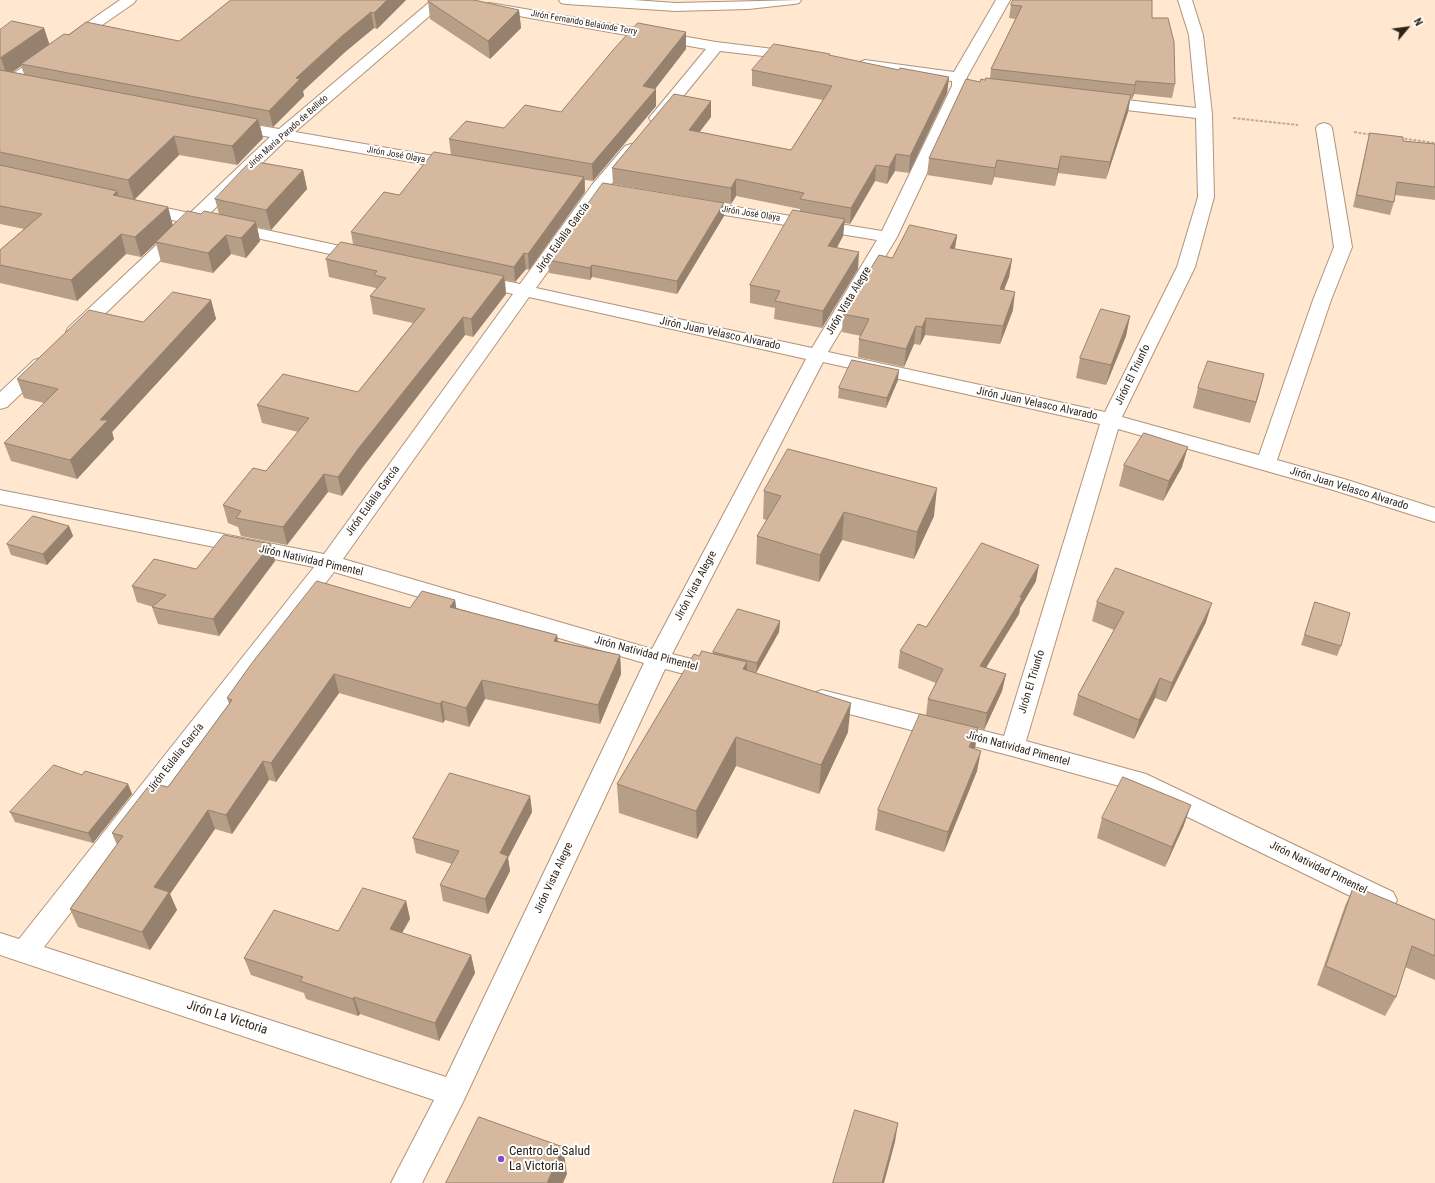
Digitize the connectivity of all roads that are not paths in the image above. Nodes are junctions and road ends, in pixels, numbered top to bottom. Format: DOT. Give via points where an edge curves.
graph roads {
  1 [pos="129,0"];
  2 [pos="446,0"];
  3 [pos="566,0"];
  4 [pos="794,0"];
  5 [pos="1003,0"];
  6 [pos="1185,0"];
  7 [pos="478,4"];
  8 [pos="716,46"];
  9 [pos="810,58"];
  10 [pos="850,63"];
  11 [pos="5,82"];
  12 [pos="965,83"];
  13 [pos="33,87"];
  14 [pos="1086,101"];
  15 [pos="1204,114"];
  16 [pos="220,123"];
  17 [pos="1324,128"];
  18 [pos="282,135"];
  19 [pos="475,168"];
  20 [pos="676,202"];
  21 [pos="123,204"];
  22 [pos="193,220"];
  23 [pos="888,237"];
  24 [pos="378,259"];
  25 [pos="463,277"];
  26 [pos="524,291"];
  27 [pos="817,355"];
  28 [pos="0,403"];
  29 [pos="1112,420"];
  30 [pos="1266,464"];
  31 [pos="0,496"];
  32 [pos="1435,515"];
  33 [pos="329,563"];
  34 [pos="658,659"];
  35 [pos="735,678"];
  36 [pos="804,695"];
  37 [pos="1012,746"];
  38 [pos="1403,909"];
  39 [pos="12,948"];
  40 [pos="453,1093"];
  41 [pos="406,1183"];
  1 -- 11 [label="main road"];
  2 -- 18 [label="main road, Jirón María Parado de Bellido"];
  3 -- 4 [label="main road" via="676,7"];
  5 -- 12 [label="main road, Jirón Vista Alegre"];
  6 -- 15 [label="main road, Jirón El Triunfo" via="1196,35"];
  7 -- 8 [label="main road, Jirón Fernando Belaúnde Terry"];
  8 -- 9 [label="main road, Jirón Fernando Belaúnde Terry"];
  8 -- 26 [label="main road, Jirón Eulalia García" via="598,189"];
  10 -- 12 [label="main road"];
  11 -- 13 [label="main road"];
  12 -- 23 [label="main road, Jirón Vista Alegre"];
  14 -- 15 [label="main road"];
  15 -- 29 [label="main road, Jirón El Triunfo" via="1206,196 1186,267"];
  16 -- 18 [label="main road, Jirón José Olaya"];
  17 -- 30 [label="main road" via="1343,247 1322,300"];
  18 -- 19 [label="main road, Jirón José Olaya"];
  18 -- 22 [label="main road, Jirón María Parado de Bellido"];
  20 -- 23 [label="main road, Jirón José Olaya"];
  21 -- 22 [label="main road"];
  22 -- 24 [label="main road"];
  22 -- 28 [label="main road, Jirón María Parado de Bellido"];
  23 -- 27 [label="main road, Jirón Vista Alegre"];
  25 -- 26 [label="main road, Jirón Juan Velasco Alvarado"];
  26 -- 27 [label="main road, Jirón Juan Velasco Alvarado"];
  26 -- 33 [label="main road, Jirón Eulalia García"];
  27 -- 29 [label="main road, Jirón Juan Velasco Alvarado"];
  27 -- 34 [label="main road, Jirón Vista Alegre"];
  29 -- 30 [label="main road, Jirón Juan Velasco Alvarado"];
  29 -- 37 [label="main road, Jirón El Triunfo"];
  30 -- 32 [label="main road, Jirón Juan Velasco Alvarado"];
  31 -- 33 [label="main road, Jirón Natividad Pimentel"];
  33 -- 34 [label="main road, Jirón Natividad Pimentel"];
  33 -- 39 [label="main road, Jirón Eulalia García"];
  34 -- 35 [label="main road, Jirón Natividad Pimentel"];
  34 -- 40 [label="main road, Jirón Vista Alegre"];
  36 -- 37 [label="main road, Jirón Natividad Pimentel"];
  37 -- 38 [label="main road, Jirón Natividad Pimentel" via="1137,781"];
  39 -- 40 [label="main road, Jirón La Victoria"];
  40 -- 41 [label="main road, Jirón Vista Alegre"];
}
